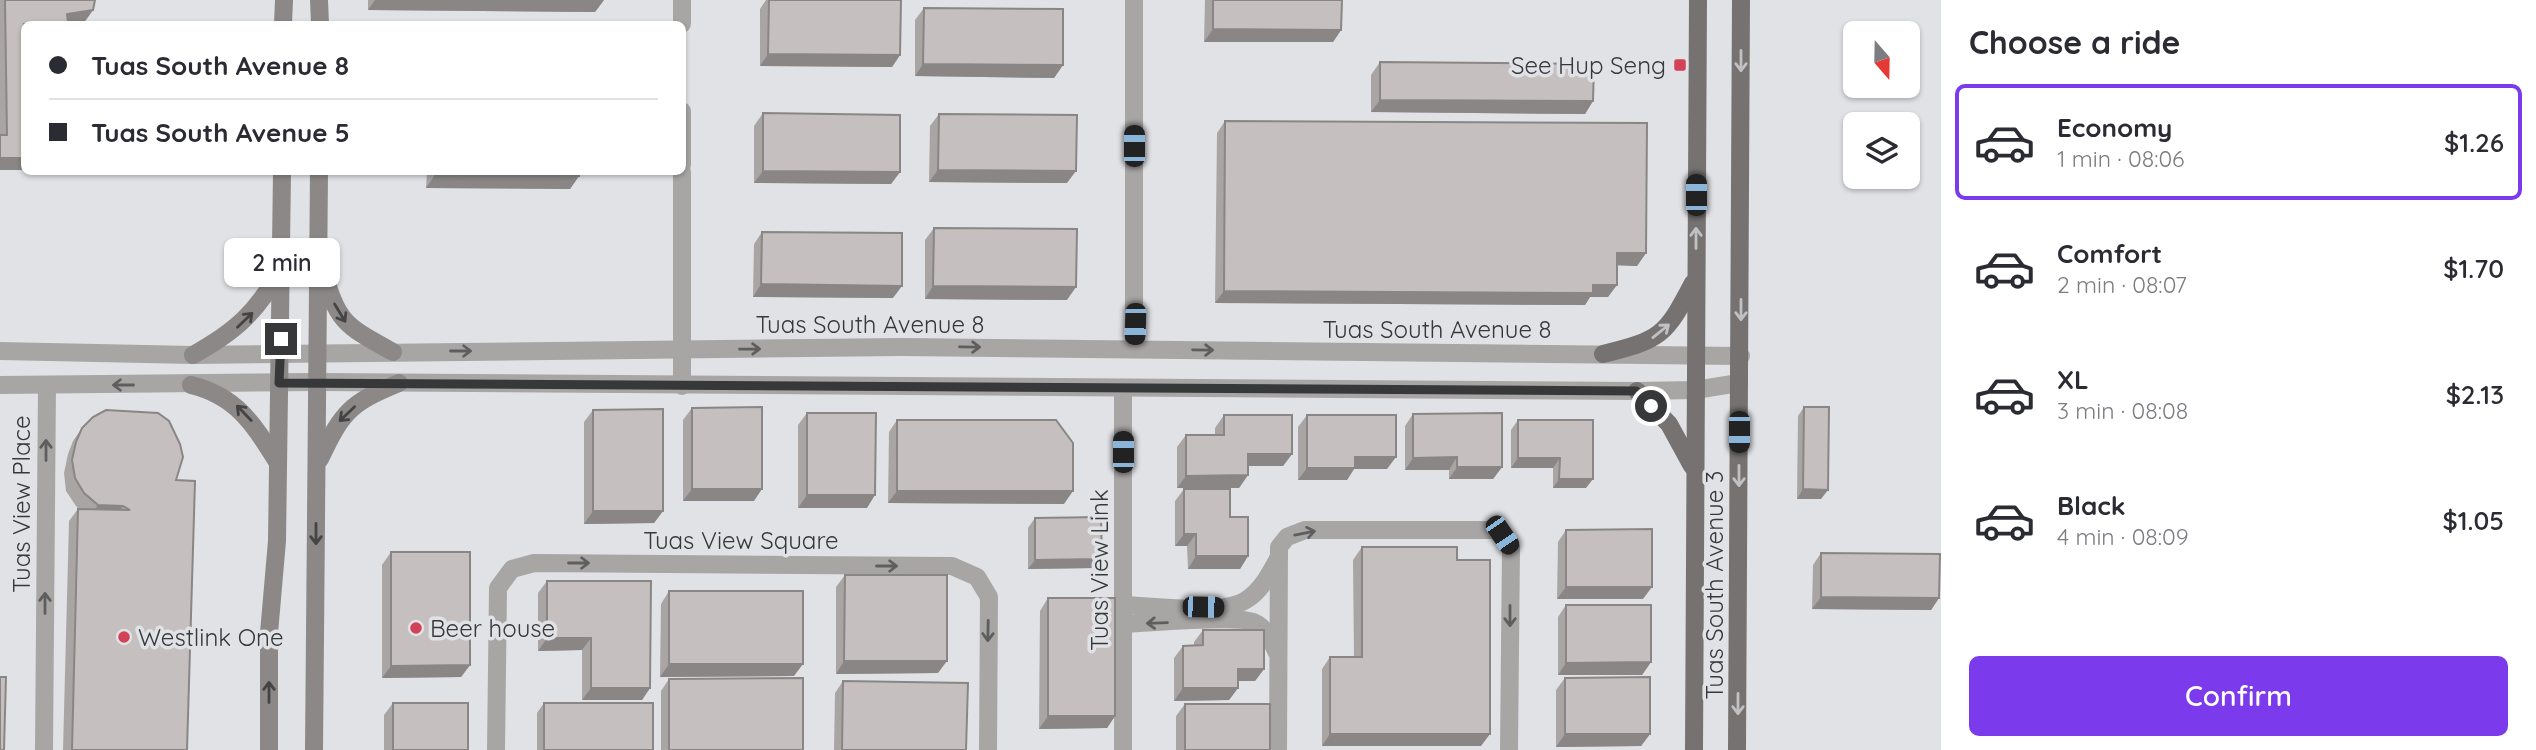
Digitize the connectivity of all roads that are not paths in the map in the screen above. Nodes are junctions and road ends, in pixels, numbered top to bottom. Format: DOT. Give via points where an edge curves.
graph roads {
  1 [pos="284,0"];
  2 [pos="320,0"];
  3 [pos="682,0"];
  4 [pos="1134,0"];
  5 [pos="1698,0"];
  6 [pos="1741,0"];
  7 [pos="284,21"];
  8 [pos="320,21"];
  9 [pos="682,21"];
  10 [pos="282,175"];
  11 [pos="318,175"];
  12 [pos="682,175"];
  13 [pos="319,250"];
  14 [pos="281,268"];
  15 [pos="1696,279"];
  16 [pos="1134,349"];
  17 [pos="682,350"];
  18 [pos="0,351"];
  19 [pos="393,352"];
  20 [pos="317,353"];
  21 [pos="280,354"];
  22 [pos="1603,354"];
  23 [pos="192,355"];
  24 [pos="1695,355"];
  25 [pos="1741,356"];
  26 [pos="318,382"];
  27 [pos="279,383"];
  28 [pos="399,383"];
  29 [pos="1739,383"];
  30 [pos="0,385"];
  31 [pos="47,385"];
  32 [pos="191,385"];
  33 [pos="682,386"];
  34 [pos="1123,389"];
  35 [pos="1695,390"];
  36 [pos="1636,391"];
  37 [pos="278,463"];
  38 [pos="317,466"];
  39 [pos="1693,469"];
  40 [pos="1279,557"];
  41 [pos="1124,605"];
  42 [pos="1123,624"];
  43 [pos="1278,658"];
  44 [pos="44,750"];
  45 [pos="269,750"];
  46 [pos="314,750"];
  47 [pos="496,750"];
  48 [pos="988,750"];
  49 [pos="1124,750"];
  50 [pos="1278,750"];
  51 [pos="1509,750"];
  52 [pos="1694,750"];
  53 [pos="1737,750"];
  1 -- 7 [label="main road"];
  2 -- 8 [label="main road"];
  3 -- 9 [label="street"];
  4 -- 16 [label="street"];
  15 -- 5 [label="main road, Tuas South Avenue 3, one-way"];
  6 -- 25 [label="main road, Tuas South Avenue 3, one-way"];
  10 -- 14 [label="main road"];
  11 -- 13 [label="main road"];
  12 -- 17 [label="street"];
  13 -- 19 [label="main road, one-way" via="336,311 344,322"];
  13 -- 20 [label="main road"];
  14 -- 21 [label="main road"];
  23 -- 14 [label="main road, one-way" via="242,324"];
  22 -- 15 [label="main road, one-way" via="1658,335 1674,321"];
  15 -- 24 [label="main road, Tuas South Avenue 3"];
  17 -- 16 [label="street, Tuas South Avenue 8, one-way"];
  16 -- 22 [label="street, Tuas South Avenue 8, one-way"];
  19 -- 17 [label="street, Tuas South Avenue 8, one-way"];
  17 -- 33 [label="street"];
  18 -- 23 [label="street, Tuas South Avenue 8"];
  19 -- 20 [label="street, Tuas South Avenue 8"];
  20 -- 21 [label="street, Tuas South Avenue 8"];
  20 -- 26 [label="main road"];
  21 -- 23 [label="street, Tuas South Avenue 8"];
  21 -- 27 [label="main road"];
  22 -- 24 [label="street, Tuas South Avenue 8"];
  24 -- 25 [label="street, Tuas South Avenue 8"];
  24 -- 35 [label="main road, Tuas South Avenue 3"];
  25 -- 29 [label="main road, Tuas South Avenue 3"];
  26 -- 27 [label="street"];
  26 -- 28 [label="street"];
  26 -- 38 [label="main road"];
  27 -- 32 [label="street"];
  27 -- 37 [label="main road"];
  28 -- 33 [label="street"];
  28 -- 38 [label="main road, one-way" via="342,415"];
  29 -- 35 [label="street"];
  29 -- 53 [label="main road, Tuas South Avenue 3, one-way"];
  30 -- 31 [label="street"];
  32 -- 31 [label="street, one-way"];
  44 -- 31 [label="street, Tuas View Place, one-way"];
  37 -- 32 [label="main road, one-way" via="256,425 235,403"];
  33 -- 34 [label="street"];
  34 -- 36 [label="street"];
  34 -- 41 [label="street, Tuas View Link"];
  35 -- 36 [label="street"];
  35 -- 39 [label="main road, Tuas South Avenue 3"];
  36 -- 39 [label="main road" via="1669,424"];
  45 -- 37 [label="main road, one-way" via="269,634"];
  38 -- 46 [label="main road, one-way"];
  39 -- 52 [label="main road, Tuas South Avenue 3"];
  40 -- 41 [label="street" via="1261,587 1245,601 1226,607"];
  40 -- 43 [label="street"];
  40 -- 51 [label="street, one-way" via="1279,547 1287,537 1306,530 1496,530 1502,535 1511,547"];
  41 -- 42 [label="street, Tuas View Link"];
  43 -- 42 [label="street, one-way" via="1269,634 1254,622"];
  42 -- 49 [label="street, Tuas View Link"];
  43 -- 50 [label="street"];
  47 -- 48 [label="street, Tuas View Square, one-way" via="498,588 512,569 534,563 952,566 976,577 989,597"];
}
